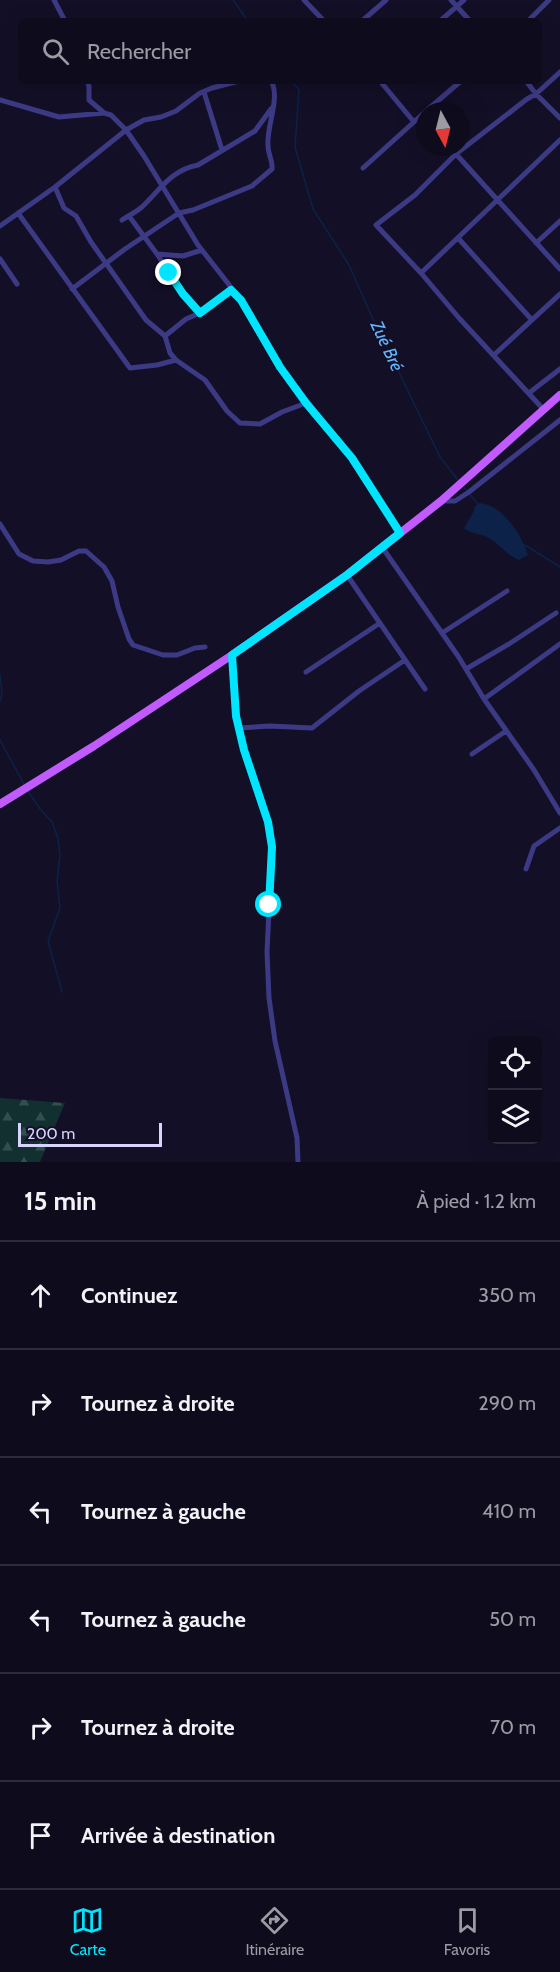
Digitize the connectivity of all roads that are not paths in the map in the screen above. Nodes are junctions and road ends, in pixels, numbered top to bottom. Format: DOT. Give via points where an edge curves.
graph roads {
  1 [pos="54,0"];
  2 [pos="304,0"];
  3 [pos="378,0"];
  4 [pos="386,0"];
  5 [pos="451,0"];
  6 [pos="464,0"];
  7 [pos="549,0"];
  8 [pos="382,6"];
  9 [pos="457,7"];
  10 [pos="63,18"];
  11 [pos="321,18"];
  12 [pos="366,18"];
  13 [pos="444,18"];
  14 [pos="467,18"];
  15 [pos="531,18"];
  16 [pos="560,72"];
  17 [pos="88,84"];
  18 [pos="229,84"];
  19 [pos="272,84"];
  20 [pos="382,84"];
  21 [pos="457,84"];
  22 [pos="528,84"];
  23 [pos="204,92"];
  24 [pos="536,94"];
  25 [pos="0,100"];
  26 [pos="436,102"];
  27 [pos="272,108"];
  28 [pos="104,113"];
  29 [pos="560,118"];
  30 [pos="414,122"];
  31 [pos="126,130"];
  32 [pos="560,140"];
  33 [pos="470,143"];
  34 [pos="222,150"];
  35 [pos="454,156"];
  36 [pos="458,156"];
  37 [pos="363,168"];
  38 [pos="162,185"];
  39 [pos="55,187"];
  40 [pos="498,200"];
  41 [pos="18,213"];
  42 [pos="179,213"];
  43 [pos="129,216"];
  44 [pos="122,220"];
  45 [pos="560,221"];
  46 [pos="0,226"];
  47 [pos="144,236"];
  48 [pos="458,238"];
  49 [pos="536,243"];
  50 [pos="202,250"];
  51 [pos="157,254"];
  52 [pos="0,259"];
  53 [pos="106,263"];
  54 [pos="560,269"];
  55 [pos="421,273"];
  56 [pos="17,284"];
  57 [pos="72,289"];
  58 [pos="231,290"];
  59 [pos="560,294"];
  60 [pos="200,313"];
  61 [pos="532,320"];
  62 [pos="165,336"];
  63 [pos="495,354"];
  64 [pos="176,360"];
  65 [pos="560,369"];
  66 [pos="529,393"];
  67 [pos="560,395"];
  68 [pos="306,403"];
  69 [pos="544,410"];
  70 [pos="560,420"];
  71 [pos="441,501"];
  72 [pos="0,524"];
  73 [pos="400,533"];
  74 [pos="382,547"];
  75 [pos="347,575"];
  76 [pos="507,591"];
  77 [pos="556,613"];
  78 [pos="380,623"];
  79 [pos="442,633"];
  80 [pos="560,644"];
  81 [pos="206,647"];
  82 [pos="232,655"];
  83 [pos="405,660"];
  84 [pos="466,669"];
  85 [pos="306,672"];
  86 [pos="425,689"];
  87 [pos="484,699"];
  88 [pos="239,728"];
  89 [pos="506,731"];
  90 [pos="472,754"];
  91 [pos="0,804"];
  92 [pos="560,813"];
  93 [pos="560,828"];
  94 [pos="525,869"];
  95 [pos="298,1162"];
  1 -- 10 [label="street"];
  2 -- 11 [label="street"];
  3 -- 8 [label="street"];
  4 -- 8 [label="street"];
  5 -- 9 [label="street"];
  6 -- 9 [label="street"];
  7 -- 15 [label="street"];
  8 -- 12 [label="street"];
  9 -- 13 [label="street"];
  9 -- 14 [label="street"];
  16 -- 24 [label="street"];
  17 -- 28 [label="street" via="89,100"];
  18 -- 23 [label="street"];
  19 -- 27 [label="street" via="276,94"];
  20 -- 30 [label="street"];
  21 -- 26 [label="street"];
  22 -- 24 [label="street"];
  23 -- 31 [label="street" via="176,111"];
  23 -- 34 [label="street"];
  24 -- 29 [label="street"];
  24 -- 33 [label="street"];
  25 -- 28 [label="street" via="58,117"];
  27 -- 34 [label="street" via="255,131"];
  27 -- 42 [label="street" via="268,147 272,169 252,186"];
  28 -- 31 [label="street"];
  30 -- 37 [label="street"];
  31 -- 38 [label="street"];
  31 -- 39 [label="street"];
  32 -- 40 [label="street"];
  34 -- 38 [label="street" via="176,173"];
  35 -- 55 [label="street" via="415,195 376,225"];
  36 -- 40 [label="street"];
  38 -- 42 [label="street"];
  38 -- 43 [label="street"];
  39 -- 41 [label="street"];
  39 -- 53 [label="street" via="64,208 76,216"];
  40 -- 48 [label="street"];
  40 -- 49 [label="street"];
  41 -- 46 [label="street"];
  41 -- 57 [label="street"];
  42 -- 47 [label="street"];
  42 -- 50 [label="street"];
  43 -- 44 [label="street"];
  43 -- 47 [label="street"];
  45 -- 49 [label="street"];
  47 -- 51 [label="street"];
  47 -- 53 [label="street"];
  48 -- 55 [label="street"];
  48 -- 61 [label="street"];
  49 -- 54 [label="street"];
  50 -- 51 [label="street" via="183,256"];
  50 -- 58 [label="street"];
  51 -- 60 [label="street"];
  52 -- 56 [label="street"];
  53 -- 57 [label="street"];
  53 -- 62 [label="street" via="146,320"];
  55 -- 63 [label="street"];
  57 -- 64 [label="street" via="130,368"];
  58 -- 60 [label="street"];
  58 -- 68 [label="street"];
  59 -- 61 [label="street"];
  60 -- 62 [label="street"];
  61 -- 63 [label="street"];
  62 -- 64 [label="street"];
  63 -- 66 [label="street"];
  64 -- 68 [label="street" via="205,380 226,411 240,423 260,424"];
  65 -- 66 [label="street"];
  66 -- 69 [label="street"];
  67 -- 69 [label="main road"];
  68 -- 73 [label="street" via="352,458"];
  69 -- 71 [label="main road"];
  70 -- 71 [label="street" via="469,492 455,501"];
  71 -- 73 [label="main road"];
  72 -- 81 [label="street" via="19,554 33,561 61,560 79,550 86,551 104,567 133,645 163,655"];
  73 -- 74 [label="main road"];
  74 -- 75 [label="main road"];
  74 -- 79 [label="street"];
  75 -- 78 [label="street"];
  75 -- 82 [label="main road"];
  76 -- 79 [label="street"];
  77 -- 84 [label="street"];
  78 -- 83 [label="street"];
  78 -- 85 [label="street"];
  79 -- 84 [label="street"];
  80 -- 87 [label="street"];
  82 -- 88 [label="street"];
  82 -- 91 [label="main road"];
  83 -- 86 [label="street"];
  83 -- 88 [label="street" via="312,728"];
  84 -- 87 [label="street"];
  87 -- 89 [label="street"];
  88 -- 95 [label="street" via="272,847 269,998 297,1138"];
  89 -- 90 [label="street"];
  89 -- 92 [label="street"];
  93 -- 94 [label="street" via="534,846"];
}
